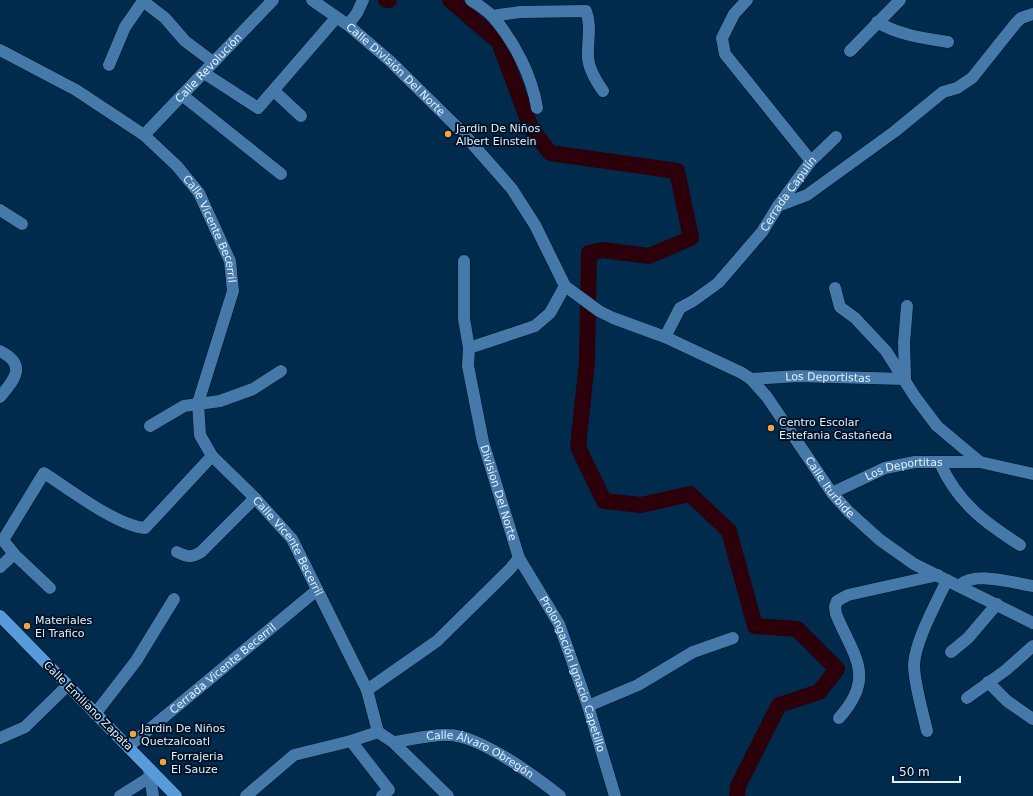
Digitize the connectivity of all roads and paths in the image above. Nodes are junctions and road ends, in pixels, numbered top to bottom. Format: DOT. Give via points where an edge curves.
graph roads {
  1 [pos="273,0"];
  2 [pos="312,0"];
  3 [pos="363,0"];
  4 [pos="471,0"];
  5 [pos="747,0"];
  6 [pos="900,0"];
  7 [pos="1033,14"];
  8 [pos="492,16"];
  9 [pos="336,18"];
  10 [pos="877,22"];
  11 [pos="348,25"];
  12 [pos="948,42"];
  13 [pos="0,50"];
  14 [pos="850,51"];
  15 [pos="212,62"];
  16 [pos="109,65"];
  17 [pos="204,72"];
  18 [pos="274,91"];
  19 [pos="603,92"];
  20 [pos="182,94"];
  21 [pos="536,108"];
  22 [pos="301,116"];
  23 [pos="144,136"];
  24 [pos="836,137"];
  25 [pos="811,161"];
  26 [pos="281,174"];
  27 [pos="778,206"];
  28 [pos="0,210"];
  29 [pos="22,224"];
  30 [pos="464,261"];
  31 [pos="567,288"];
  32 [pos="835,288"];
  33 [pos="907,306"];
  34 [pos="665,337"];
  35 [pos="469,348"];
  36 [pos="0,351"];
  37 [pos="281,371"];
  38 [pos="751,379"];
  39 [pos="905,379"];
  40 [pos="0,396"];
  41 [pos="198,403"];
  42 [pos="150,426"];
  43 [pos="212,456"];
  44 [pos="980,462"];
  45 [pos="940,463"];
  46 [pos="1033,474"];
  47 [pos="832,493"];
  48 [pos="255,498"];
  49 [pos="1020,546"];
  50 [pos="177,552"];
  51 [pos="14,554"];
  52 [pos="518,558"];
  53 [pos="0,567"];
  54 [pos="942,577"];
  55 [pos="960,585"];
  56 [pos="1033,586"];
  57 [pos="50,588"];
  58 [pos="317,590"];
  59 [pos="174,599"];
  60 [pos="997,604"];
  61 [pos="0,616"];
  62 [pos="1033,623"];
  63 [pos="733,638"];
  64 [pos="1033,646"];
  65 [pos="951,652"];
  66 [pos="988,682"];
  67 [pos="67,686"];
  68 [pos="367,690"];
  69 [pos="967,698"];
  70 [pos="588,706"];
  71 [pos="95,714"];
  72 [pos="839,718"];
  73 [pos="1033,719"];
  74 [pos="378,732"];
  75 [pos="927,732"];
  76 [pos="0,738"];
  77 [pos="351,741"];
  78 [pos="393,742"];
  79 [pos="128,747"];
  80 [pos="149,772"];
  81 [pos="443,794"];
  82 [pos="120,796"];
  83 [pos="153,796"];
  84 [pos="176,796"];
  85 [pos="246,796"];
  86 [pos="382,796"];
  87 [pos="560,796"];
  88 [pos="615,796"];
  1 -- 15 [label="street, Calle Revolución"];
  2 -- 9 [label="street, Calle División Del Norte"];
  3 -- 11 [label="street"];
  4 -- 8 [label="street"];
  5 -- 25 [label="street, Cerrada Capulín" via="734,14 722,38 725,54"];
  6 -- 10 [label="street"];
  7 -- 27 [label="street" via="1021,18 1016,23 972,78 956,88 943,92 894,132 807,195"];
  8 -- 19 [label="street" via="520,12 586,11 590,22 588,58 594,79"];
  8 -- 21 [label="street" via="526,69"];
  9 -- 11 [label="street, Calle División Del Norte"];
  9 -- 18 [label="street"];
  10 -- 12 [label="street" via="905,35"];
  10 -- 14 [label="street"];
  11 -- 31 [label="street, Calle División Del Norte" via="390,61 462,132 512,189 535,225"];
  13 -- 23 [label="street, Calle Vicente Becerril" via="76,90"];
  15 -- 16 [label="street" via="185,41 165,18 143,1 125,27"];
  15 -- 17 [label="street, Calle Revolución"];
  17 -- 18 [label="street" via="258,108"];
  17 -- 20 [label="street, Calle Revolución"];
  18 -- 22 [label="street"];
  20 -- 23 [label="street, Calle Revolución"];
  20 -- 26 [label="street"];
  23 -- 41 [label="street, Calle Vicente Becerril" via="177,166 200,193 230,261 233,291"];
  24 -- 25 [label="street"];
  25 -- 27 [label="street, Cerrada Capulín"];
  27 -- 34 [label="street, Cerrada Capulín" via="762,232 718,283 680,308"];
  28 -- 29 [label="street"];
  30 -- 35 [label="street, Division Del Norte" via="464,319"];
  31 -- 34 [label="street, Calle Iturbide" via="599,311"];
  31 -- 35 [label="street" via="550,313 535,326"];
  32 -- 39 [label="street" via="840,306 886,350"];
  33 -- 39 [label="street"];
  34 -- 38 [label="street, Calle Iturbide"];
  35 -- 52 [label="street, Division Del Norte" via="468,366 483,442"];
  36 -- 40 [label="street" via="13,362 16,370 15,378"];
  37 -- 41 [label="street" via="253,389 220,401"];
  38 -- 39 [label="street, Los Deportistas" via="799,376"];
  38 -- 47 [label="street, Calle Iturbide" via="767,397"];
  39 -- 44 [label="street" via="937,426"];
  41 -- 42 [label="street" via="184,406"];
  41 -- 43 [label="street, Calle Vicente Becerril" via="200,436"];
  43 -- 48 [label="street, Calle Vicente Becerril"];
  43 -- 51 [label="street" via="145,528 135,527 105,512 44,474 3,540"];
  44 -- 45 [label="street, Los Deportitas"];
  44 -- 46 [label="street"];
  45 -- 47 [label="street, Los Deportitas" via="915,462 885,468"];
  45 -- 49 [label="street" via="948,480 973,511"];
  47 -- 54 [label="street, Calle Iturbide" via="848,511 891,549 914,564"];
  48 -- 50 [label="street" via="202,552 185,557"];
  48 -- 58 [label="street, Calle Vicente Becerril" via="292,539"];
  51 -- 53 [label="street"];
  51 -- 57 [label="street"];
  52 -- 68 [label="street" via="437,641"];
  52 -- 70 [label="street, Prolongación Ignacio Capetillo" via="559,624"];
  54 -- 55 [label="street, Calle Iturbide"];
  54 -- 72 [label="street" via="848,595 837,601 836,614 857,657 860,670 855,696"];
  54 -- 75 [label="street" via="915,659 915,673"];
  55 -- 56 [label="street" via="965,581 979,578"];
  55 -- 60 [label="street, Calle Iturbide"];
  58 -- 68 [label="street, Calle Vicente Becerril"];
  58 -- 79 [label="street, Cerrada Vicente Becerril"];
  59 -- 71 [label="street" via="136,661"];
  60 -- 62 [label="street, Calle Iturbide"];
  60 -- 65 [label="street" via="968,638"];
  61 -- 67 [label="main road, Calle Emiliano Zapata"];
  63 -- 70 [label="street" via="693,652 638,685"];
  64 -- 66 [label="street"];
  66 -- 69 [label="street"];
  66 -- 73 [label="street" via="1007,701"];
  67 -- 71 [label="main road, Calle Emiliano Zapata"];
  67 -- 76 [label="street" via="25,727"];
  68 -- 74 [label="street"];
  70 -- 88 [label="street, Prolongación Ignacio Capetillo"];
  71 -- 79 [label="main road, Calle Emiliano Zapata"];
  74 -- 77 [label="street"];
  74 -- 78 [label="street"];
  77 -- 85 [label="street" via="294,755"];
  77 -- 86 [label="street" via="389,790"];
  78 -- 81 [label="street"];
  78 -- 87 [label="street, Calle Álvaro Obregón" via="448,735 471,739 532,775"];
  79 -- 80 [label="main road, Calle Emiliano Zapata"];
  80 -- 82 [label="street"];
  80 -- 83 [label="street"];
  80 -- 84 [label="main road, Calle Emiliano Zapata"];
}
